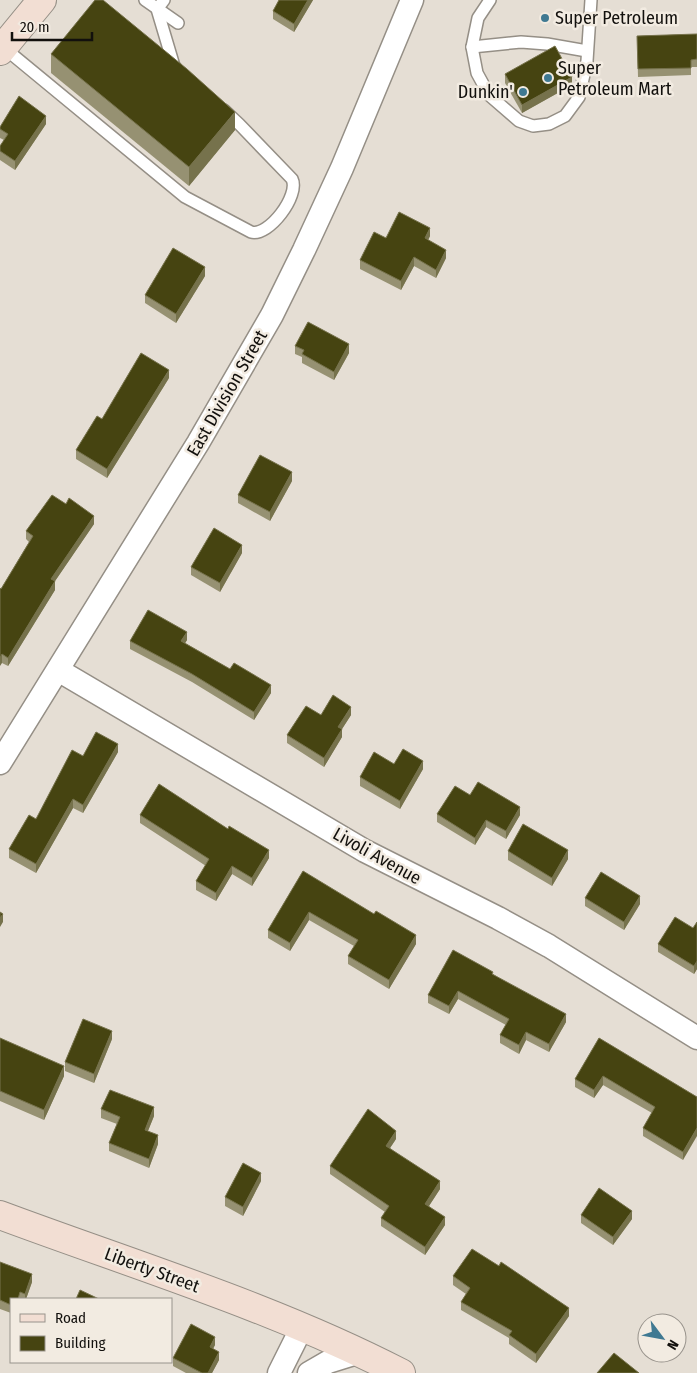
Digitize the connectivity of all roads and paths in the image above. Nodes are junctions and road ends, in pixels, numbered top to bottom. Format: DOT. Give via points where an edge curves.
graph roads {
  1 [pos="42,0"];
  2 [pos="145,0"];
  3 [pos="412,0"];
  4 [pos="490,0"];
  5 [pos="591,0"];
  6 [pos="161,4"];
  7 [pos="178,24"];
  8 [pos="472,47"];
  9 [pos="2,49"];
  10 [pos="587,51"];
  11 [pos="181,72"];
  12 [pos="218,104"];
  13 [pos="58,670"];
  14 [pos="0,763"];
  15 [pos="697,1038"];
  16 [pos="0,1215"];
  17 [pos="302,1327"];
  18 [pos="360,1352"];
  19 [pos="279,1373"];
  20 [pos="309,1373"];
  21 [pos="401,1373"];
  1 -- 9 [label="main road"];
  2 -- 6 [label="lane"];
  3 -- 13 [label="street, East Division Street" via="342,168 272,315 193,452"];
  4 -- 8 [label="lane" via="478,18"];
  5 -- 10 [label="lane"];
  6 -- 7 [label="lane"];
  6 -- 11 [label="lane" via="174,66"];
  8 -- 10 [label="lane" via="521,42"];
  8 -- 10 [label="lane" via="477,73 489,94 519,121 533,126 550,124 565,116 579,96"];
  9 -- 12 [label="lane" via="185,197 251,232 259,232 282,213 294,182"];
  13 -- 14 [label="street, East Division Street"];
  13 -- 15 [label="street, Livoli Avenue" via="365,851 549,946"];
  16 -- 17 [label="main road, Liberty Street"];
  17 -- 18 [label="main road, Liberty Street"];
  17 -- 19 [label="street"];
  18 -- 20 [label="street" via="328,1362"];
  18 -- 21 [label="main road, Liberty Street"];
}
